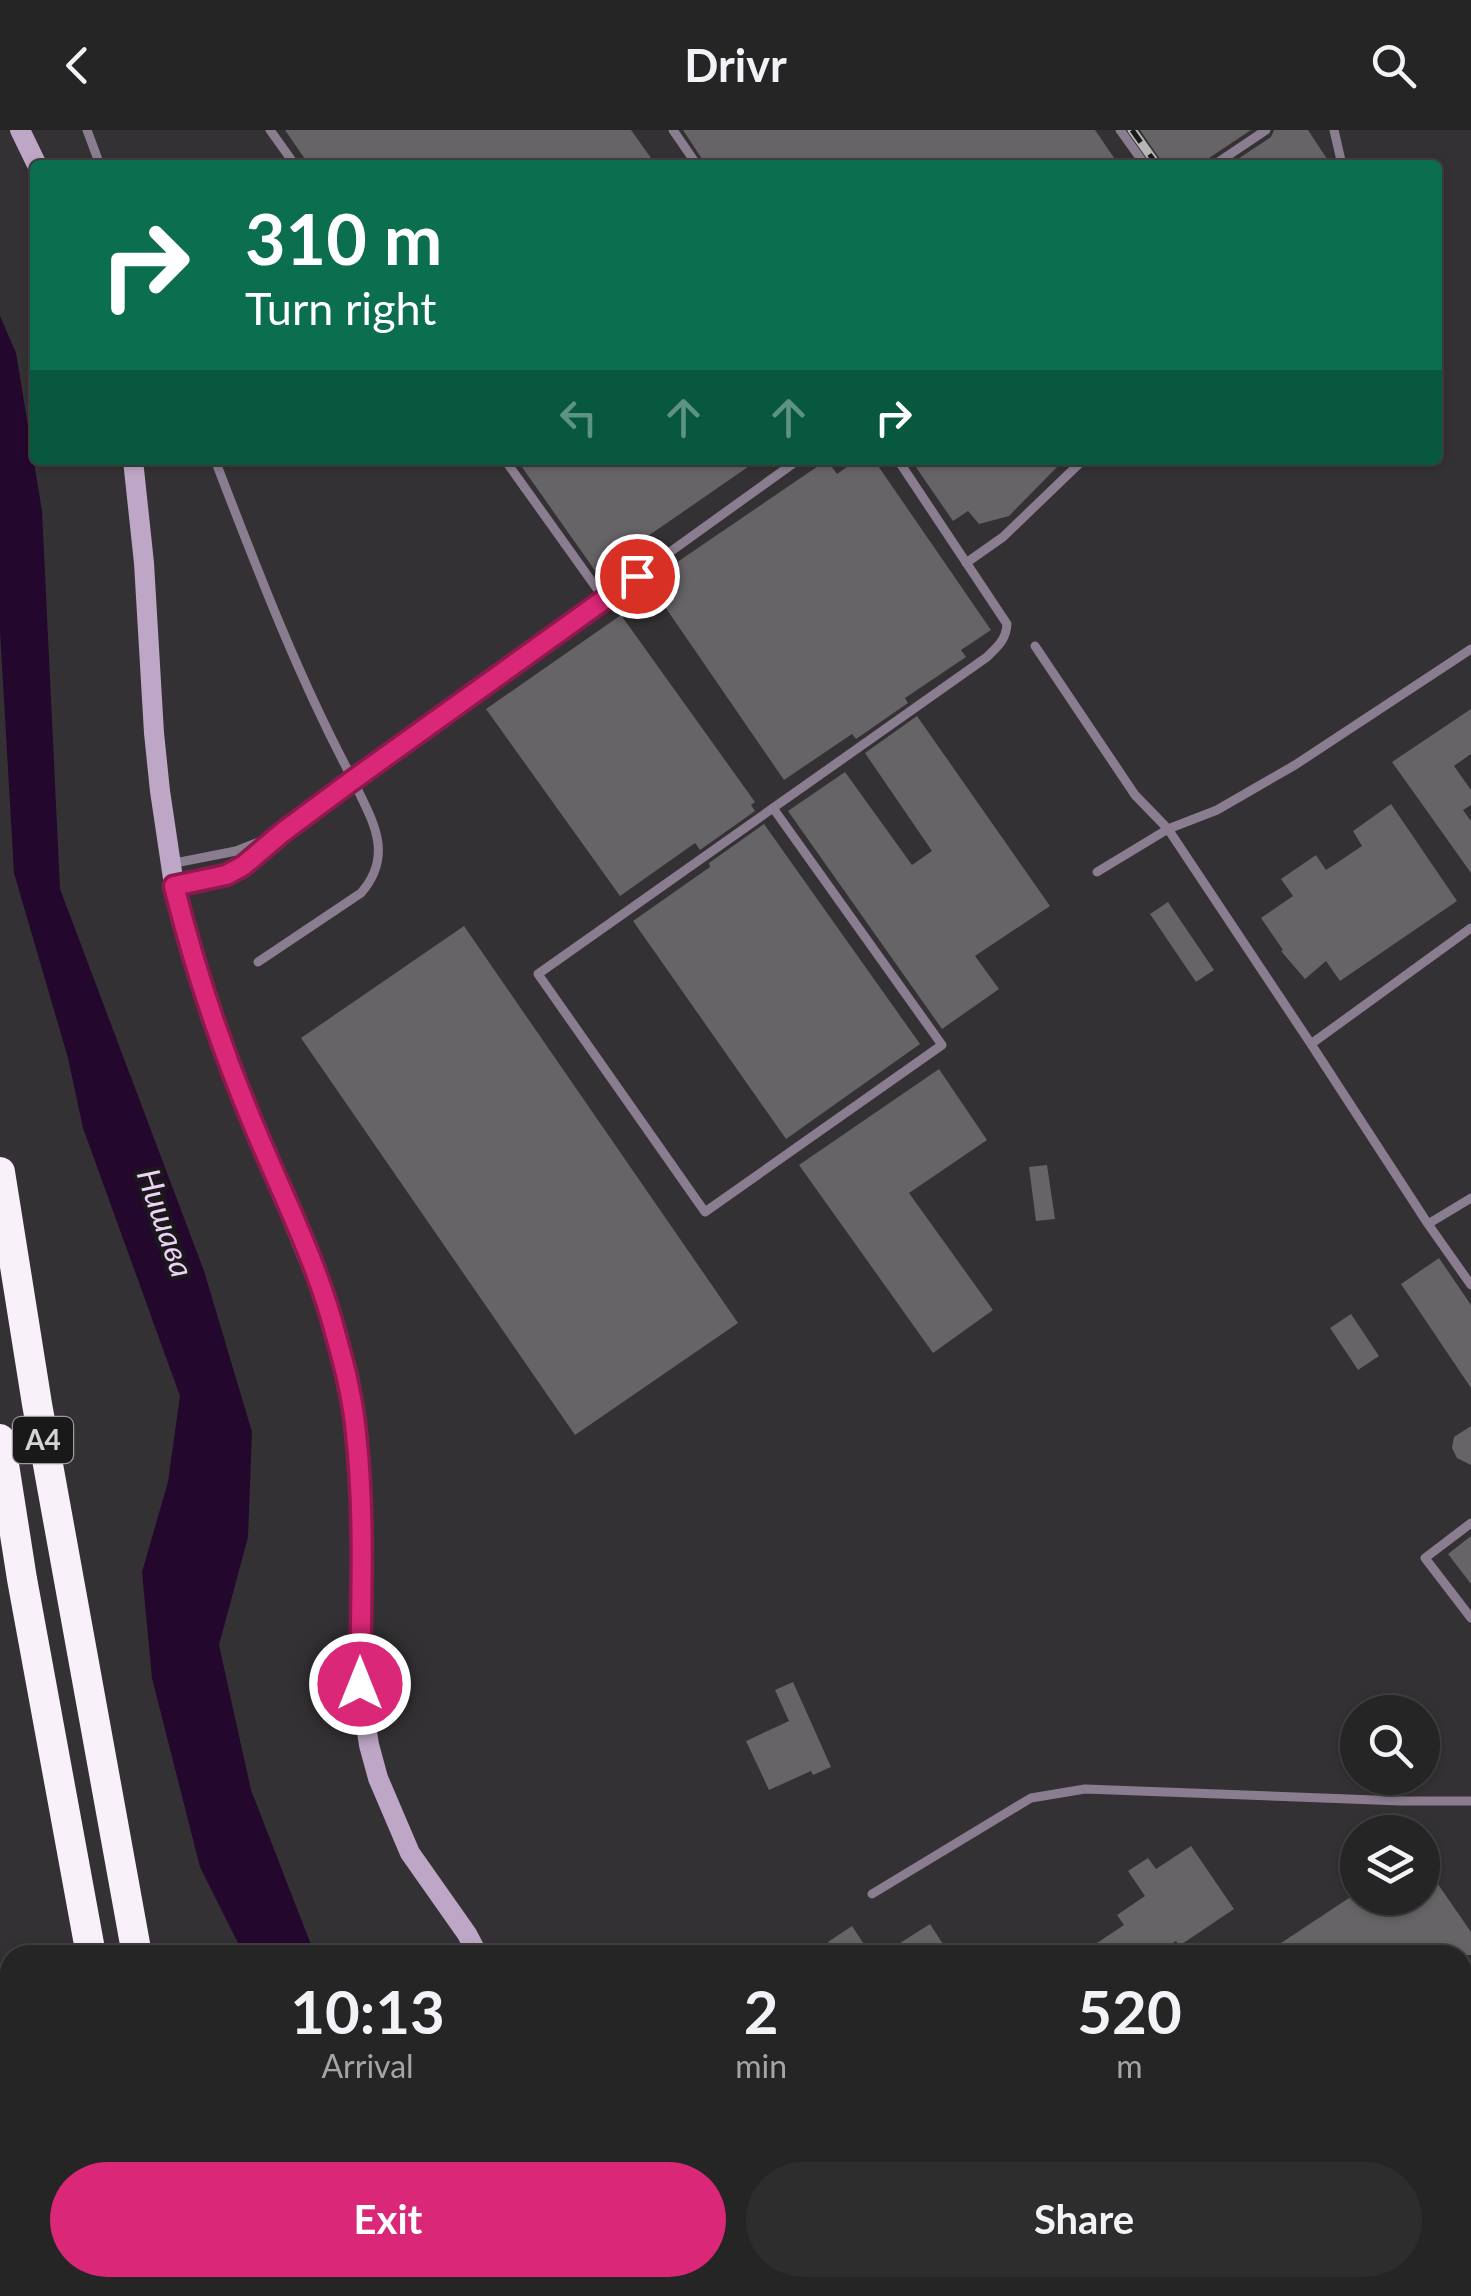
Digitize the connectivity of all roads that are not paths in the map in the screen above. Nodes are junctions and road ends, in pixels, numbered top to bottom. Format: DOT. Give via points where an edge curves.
graph roads {
  1 [pos="20,130"];
  2 [pos="87,130"];
  3 [pos="270,130"];
  4 [pos="673,130"];
  5 [pos="1120,130"];
  6 [pos="1266,130"];
  7 [pos="1334,130"];
  8 [pos="35,160"];
  9 [pos="98,160"];
  10 [pos="291,160"];
  11 [pos="694,160"];
  12 [pos="1141,160"];
  13 [pos="1221,160"];
  14 [pos="1341,160"];
  15 [pos="134,465"];
  16 [pos="217,465"];
  17 [pos="510,465"];
  18 [pos="791,465"];
  19 [pos="901,465"];
  20 [pos="1077,465"];
  21 [pos="966,563"];
  22 [pos="605,600"];
  23 [pos="1035,646"];
  24 [pos="1471,649"];
  25 [pos="353,780"];
  26 [pos="773,808"];
  27 [pos="1168,829"];
  28 [pos="283,832"];
  29 [pos="170,864"];
  30 [pos="1096,872"];
  31 [pos="174,886"];
  32 [pos="1471,928"];
  33 [pos="258,962"];
  34 [pos="1310,1044"];
  35 [pos="0,1172"];
  36 [pos="1471,1198"];
  37 [pos="1428,1224"];
  38 [pos="1471,1285"];
  39 [pos="0,1439"];
  40 [pos="1471,1523"];
  41 [pos="1471,1618"];
  42 [pos="1471,1801"];
  43 [pos="872,1894"];
  44 [pos="89,1945"];
  45 [pos="134,1945"];
  46 [pos="473,1945"];
  1 -- 8 [label="main road"];
  2 -- 9 [label="lane"];
  3 -- 10 [label="lane"];
  4 -- 11 [label="lane"];
  5 -- 12 [label="lane"];
  6 -- 13 [label="lane"];
  7 -- 14 [label="lane"];
  15 -- 29 [label="main road"];
  16 -- 25 [label="lane" via="284,638"];
  17 -- 22 [label="lane"];
  18 -- 22 [label="lane"];
  19 -- 21 [label="lane"];
  20 -- 21 [label="lane"];
  21 -- 26 [label="lane" via="1007,624 1002,642"];
  22 -- 25 [label="lane"];
  23 -- 27 [label="lane" via="1135,795"];
  24 -- 27 [label="lane" via="1295,765 1218,810"];
  25 -- 28 [label="lane"];
  25 -- 33 [label="lane" via="376,832 375,877"];
  26 -- 26 [label="lane" via="942,1045 705,1212 538,974"];
  27 -- 30 [label="lane"];
  27 -- 34 [label="lane"];
  28 -- 29 [label="lane" via="236,851"];
  28 -- 31 [label="lane" via="226,875"];
  29 -- 31 [label="main road"];
  31 -- 46 [label="main road" via="223,1049 317,1276 344,1366 358,1461 360,1684 378,1778 410,1853"];
  32 -- 34 [label="lane"];
  34 -- 37 [label="lane"];
  35 -- 45 [label="highway, A4"];
  36 -- 37 [label="lane"];
  37 -- 38 [label="lane"];
  39 -- 44 [label="highway, A4"];
  40 -- 41 [label="lane" via="1425,1558"];
  42 -- 43 [label="lane" via="1085,1789 1030,1798"];
}
